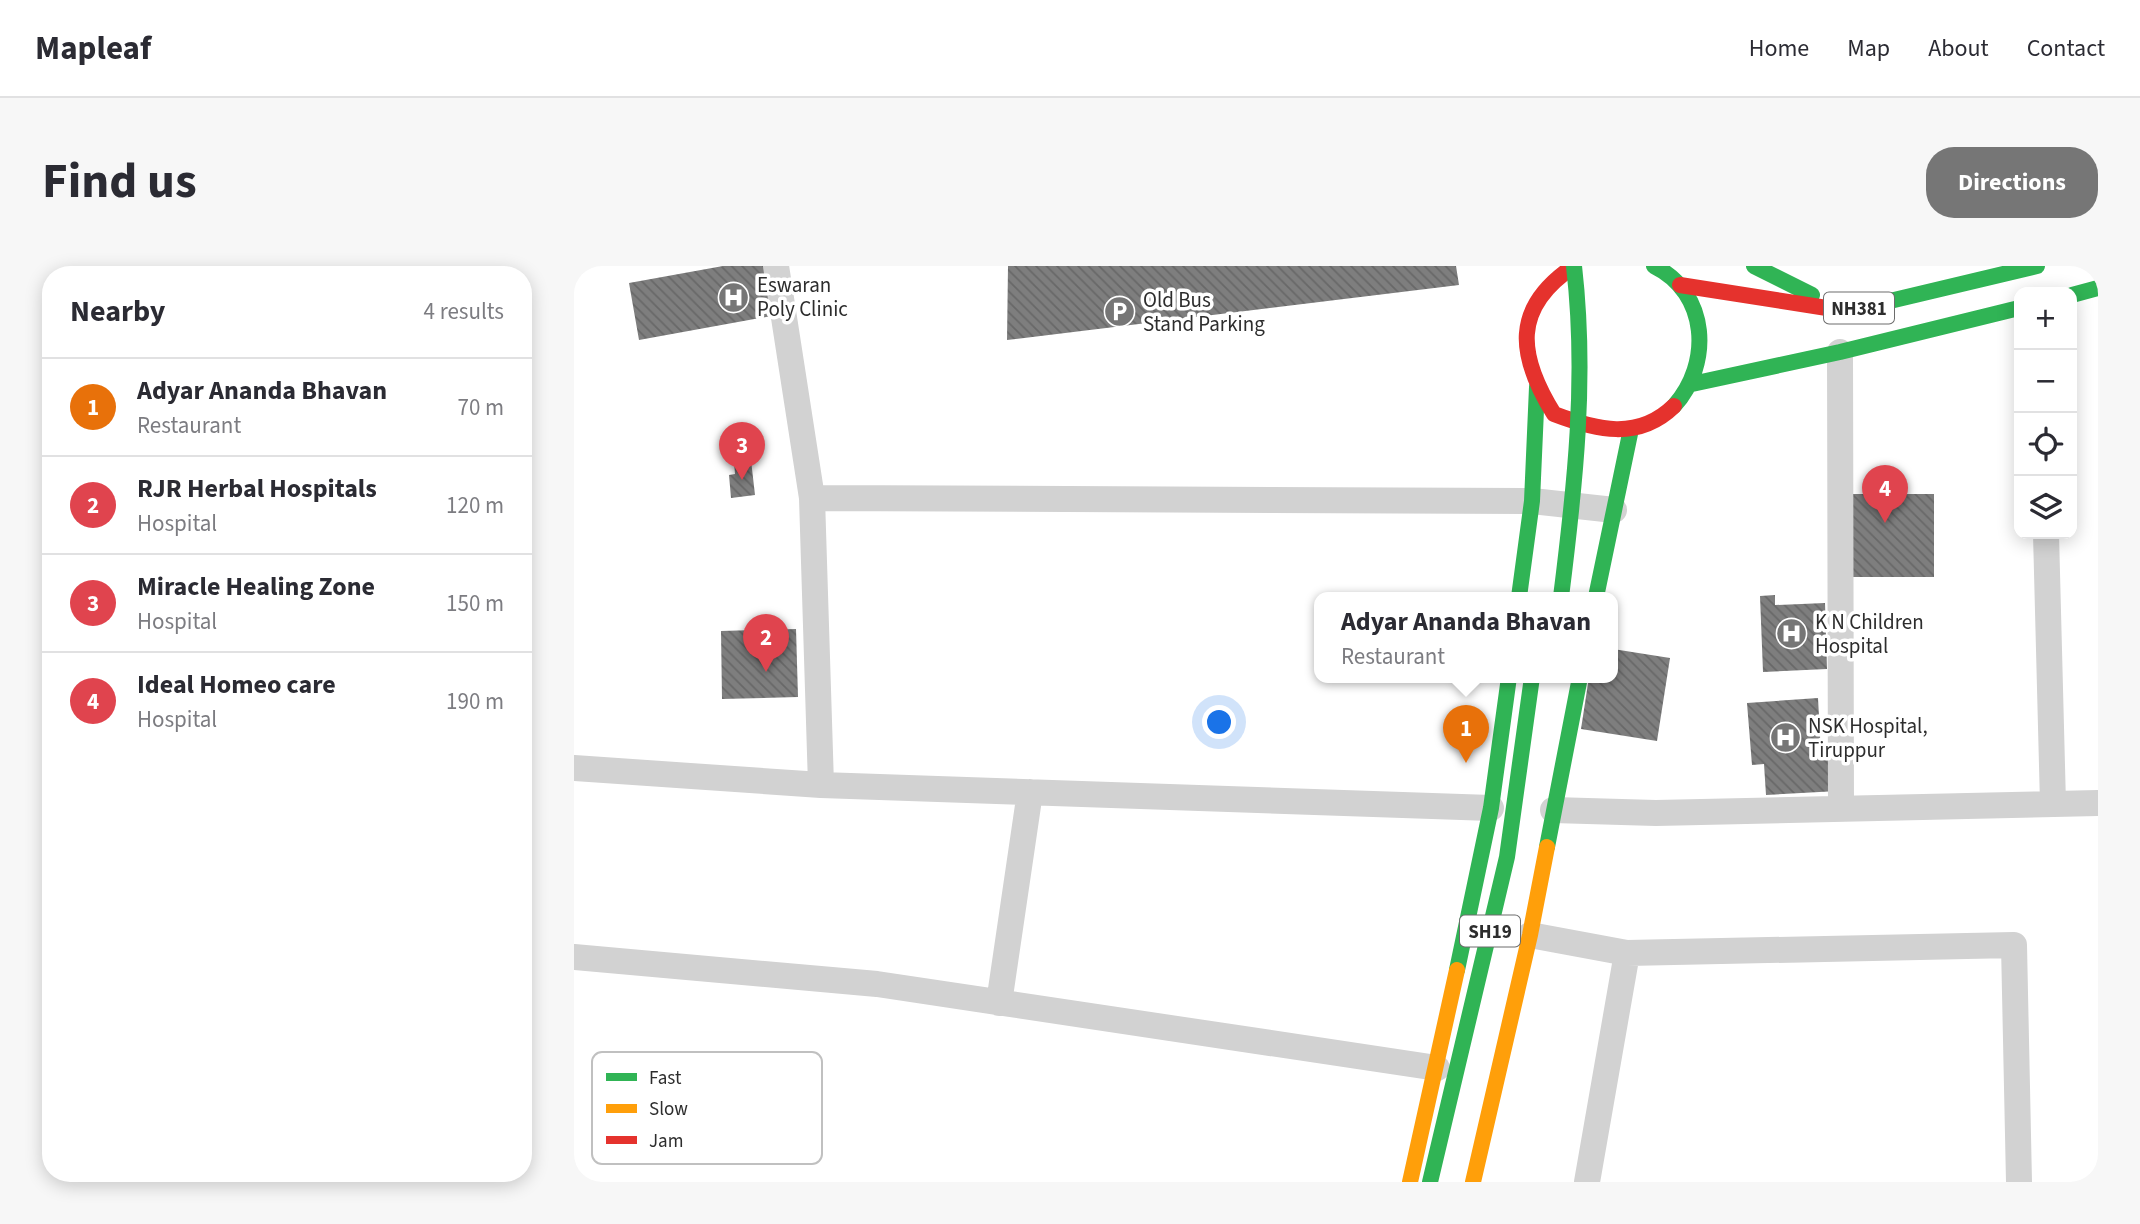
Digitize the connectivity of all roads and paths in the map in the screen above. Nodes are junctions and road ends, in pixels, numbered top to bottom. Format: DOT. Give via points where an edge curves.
graph roads {
  1 [pos="776,266"];
  2 [pos="1552,266"];
  3 [pos="1574,266"];
  4 [pos="1654,266"];
  5 [pos="1754,266"];
  6 [pos="2036,266"];
  7 [pos="1680,285"];
  8 [pos="2098,288"];
  9 [pos="1528,291"];
  10 [pos="2077,294"];
  11 [pos="1557,299"];
  12 [pos="2014,309"];
  13 [pos="1846,311"];
  14 [pos="1531,314"];
  15 [pos="1840,352"];
  16 [pos="1692,384"];
  17 [pos="1537,387"];
  18 [pos="1561,396"];
  19 [pos="1630,429"];
  20 [pos="1559,437"];
  21 [pos="812,498"];
  22 [pos="1546,503"];
  23 [pos="1614,510"];
  24 [pos="2046,539"];
  25 [pos="1520,592"];
  26 [pos="1562,592"];
  27 [pos="1597,592"];
  28 [pos="1507,683"];
  29 [pos="1531,683"];
  30 [pos="1579,683"];
  31 [pos="574,768"];
  32 [pos="821,785"];
  33 [pos="1030,792"];
  34 [pos="2098,803"];
  35 [pos="2053,804"];
  36 [pos="1491,808"];
  37 [pos="1841,809"];
  38 [pos="1553,810"];
  39 [pos="1530,935"];
  40 [pos="1627,953"];
  41 [pos="574,957"];
  42 [pos="999,1003"];
  43 [pos="1437,1068"];
  44 [pos="1482,1073"];
  45 [pos="1410,1182"];
  46 [pos="1430,1182"];
  47 [pos="1457,1182"];
  48 [pos="1473,1182"];
  49 [pos="1587,1182"];
  50 [pos="2020,1182"];
  1 -- 21 [label="street"];
  2 -- 11 [label="main road"];
  3 -- 14 [label="main road, NH381" via="1542,292"];
  3 -- 26 [label="main road, bridge" via="1581,368 1579,455"];
  4 -- 7 [label="main road, NH381"];
  5 -- 13 [label="main road"];
  6 -- 13 [label="main road, NH381"];
  7 -- 13 [label="main road, NH381"];
  7 -- 16 [label="main road, NH381" via="1694,308 1701,333 1700,359"];
  8 -- 10 [label="main road"];
  9 -- 14 [label="main road, NH381"];
  12 -- 15 [label="main road, NH381"];
  14 -- 17 [label="main road, NH381" via="1528,364"];
  15 -- 16 [label="main road, NH381"];
  15 -- 37 [label="street"];
  16 -- 19 [label="main road, NH381" via="1676,405 1655,420"];
  17 -- 19 [label="main road, NH381" via="1554,414 1603,430"];
  17 -- 22 [label="main road"];
  18 -- 20 [label="main road"];
  19 -- 23 [label="main road"];
  21 -- 22 [label="street"];
  21 -- 32 [label="street"];
  22 -- 23 [label="street"];
  22 -- 25 [label="main road"];
  23 -- 27 [label="main road"];
  24 -- 35 [label="street"];
  28 -- 36 [label="main road"];
  29 -- 46 [label="main road, SH19" via="1507,857"];
  30 -- 38 [label="main road"];
  31 -- 32 [label="street"];
  32 -- 33 [label="street"];
  33 -- 36 [label="street"];
  33 -- 42 [label="street"];
  34 -- 35 [label="street"];
  35 -- 37 [label="street"];
  36 -- 43 [label="main road"];
  37 -- 38 [label="street"];
  38 -- 39 [label="main road"];
  39 -- 40 [label="street"];
  39 -- 48 [label="main road"];
  40 -- 49 [label="street"];
  40 -- 50 [label="street" via="2014,945"];
  41 -- 42 [label="street" via="877,984"];
  42 -- 43 [label="street"];
  43 -- 45 [label="main road"];
  44 -- 47 [label="main road"];
}
